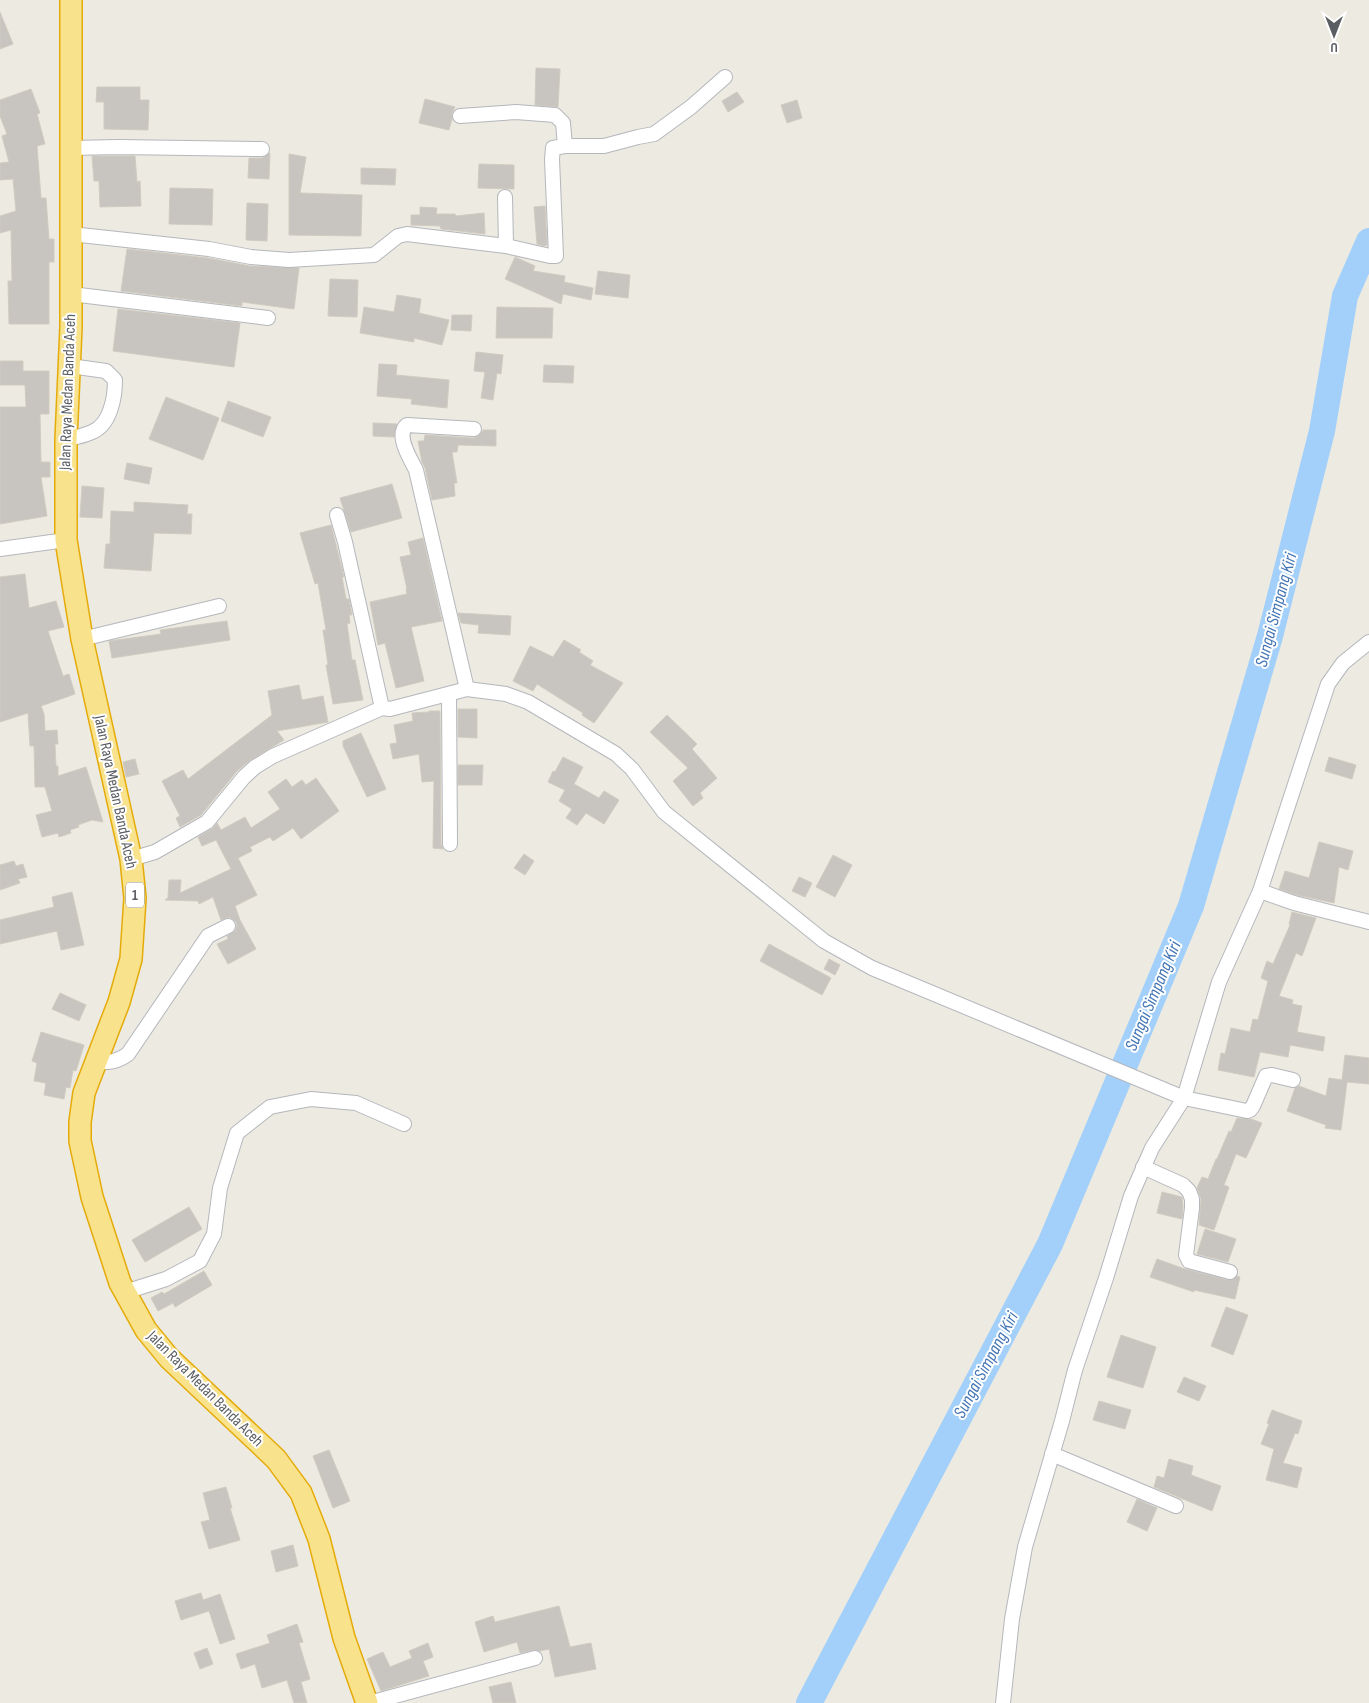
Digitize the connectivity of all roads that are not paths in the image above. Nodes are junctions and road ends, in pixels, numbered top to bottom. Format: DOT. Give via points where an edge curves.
graph roads {
  1 [pos="71,0"];
  2 [pos="724,78"];
  3 [pos="460,116"];
  4 [pos="565,146"];
  5 [pos="71,148"];
  6 [pos="262,149"];
  7 [pos="505,197"];
  8 [pos="71,234"];
  9 [pos="506,246"];
  10 [pos="71,294"];
  11 [pos="268,318"];
  12 [pos="70,366"];
  13 [pos="474,429"];
  14 [pos="66,440"];
  15 [pos="337,515"];
  16 [pos="66,540"];
  17 [pos="0,549"];
  18 [pos="219,606"];
  19 [pos="82,639"];
  20 [pos="1369,642"];
  21 [pos="467,689"];
  22 [pos="449,694"];
  23 [pos="382,708"];
  24 [pos="450,844"];
  25 [pos="132,858"];
  26 [pos="1260,891"];
  27 [pos="1369,922"];
  28 [pos="228,926"];
  29 [pos="96,1062"];
  30 [pos="1293,1080"];
  31 [pos="1184,1098"];
  32 [pos="404,1124"];
  33 [pos="1143,1167"];
  34 [pos="1230,1272"];
  35 [pos="125,1292"];
  36 [pos="1052,1454"];
  37 [pos="1176,1506"];
  38 [pos="535,1658"];
  39 [pos="368,1703"];
  40 [pos="1003,1703"];
  1 -- 5 [label="highway, Jalan Raya Medan Banda Aceh / 1"];
  2 -- 4 [label="street" via="654,134 604,146"];
  3 -- 4 [label="street" via="516,112 555,115 563,123"];
  4 -- 9 [label="street" via="555,147 552,151 556,256"];
  5 -- 6 [label="street"];
  5 -- 8 [label="highway, Jalan Raya Medan Banda Aceh / 1"];
  7 -- 9 [label="street"];
  8 -- 9 [label="street" via="289,260 371,256 378,254 398,236 407,234"];
  8 -- 10 [label="highway, Jalan Raya Medan Banda Aceh / 1"];
  10 -- 11 [label="street"];
  10 -- 12 [label="highway, Jalan Raya Medan Banda Aceh / 1"];
  12 -- 14 [label="highway, Jalan Raya Medan Banda Aceh / 1"];
  12 -- 14 [label="street" via="106,371 115,380 115,391 102,426"];
  13 -- 21 [label="street" via="407,425 401,436 416,470"];
  14 -- 16 [label="highway, Jalan Raya Medan Banda Aceh / 1"];
  15 -- 23 [label="street"];
  16 -- 17 [label="street"];
  16 -- 19 [label="highway, Jalan Raya Medan Banda Aceh / 1"];
  18 -- 19 [label="street"];
  19 -- 25 [label="highway, Jalan Raya Medan Banda Aceh / 1"];
  20 -- 26 [label="street" via="1343,663 1328,684"];
  21 -- 22 [label="street"];
  21 -- 31 [label="street" via="506,694 528,702 616,754 632,769 664,812 824,941 872,968"];
  22 -- 23 [label="street" via="390,709"];
  22 -- 24 [label="street"];
  23 -- 25 [label="street" via="273,756 244,777 208,822 156,852"];
  25 -- 29 [label="highway, Jalan Raya Medan Banda Aceh / 1" via="135,898 132,959"];
  26 -- 27 [label="street"];
  26 -- 31 [label="street" via="1219,982"];
  28 -- 29 [label="street" via="208,936 128,1054 115,1061"];
  29 -- 35 [label="highway, Jalan Raya Medan Banda Aceh / 1" via="84,1093 80,1141 92,1197"];
  30 -- 31 [label="street" via="1266,1076 1254,1106 1247,1111"];
  31 -- 33 [label="street"];
  32 -- 35 [label="street" via="356,1103 311,1099 270,1107 237,1133 220,1188 214,1234 200,1261 166,1279"];
  33 -- 34 [label="street" via="1189,1191 1192,1199 1186,1256 1189,1261"];
  33 -- 36 [label="street" via="1075,1370"];
  35 -- 39 [label="highway, Jalan Raya Medan Banda Aceh / 1" via="146,1330 169,1358 276,1459 301,1493 319,1539 344,1638"];
  36 -- 37 [label="street"];
  36 -- 40 [label="street" via="1021,1567"];
  38 -- 39 [label="street"];
}
